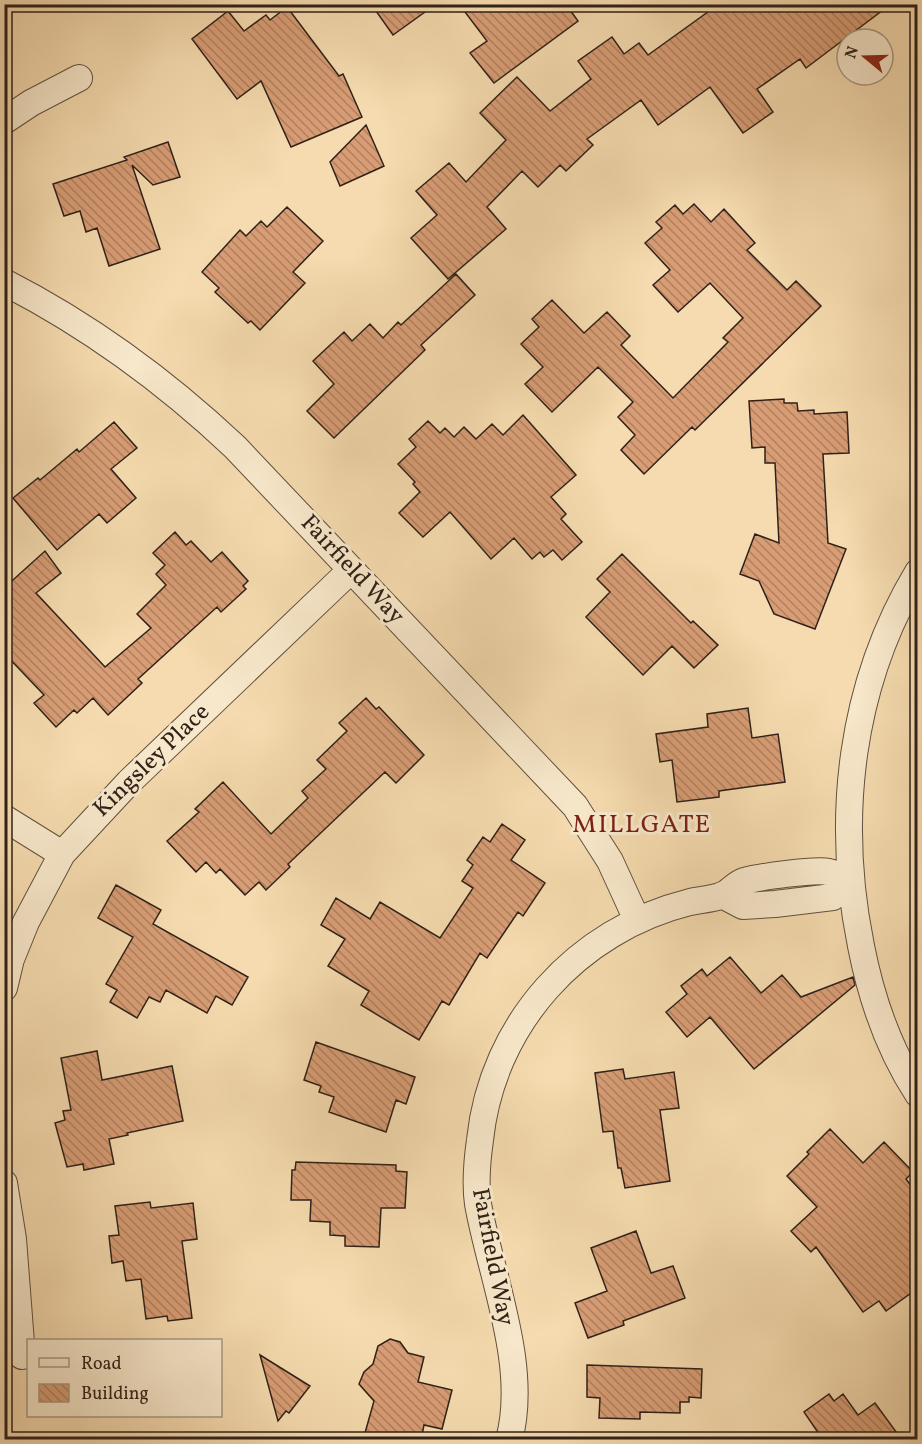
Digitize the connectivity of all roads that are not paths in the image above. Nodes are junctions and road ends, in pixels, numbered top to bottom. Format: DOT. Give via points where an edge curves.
graph roads {
  1 [pos="79,78"];
  2 [pos="4,121"];
  3 [pos="4,282"];
  4 [pos="351,570"];
  5 [pos="918,572"];
  6 [pos="4,818"];
  7 [pos="62,854"];
  8 [pos="849,882"];
  9 [pos="637,920"];
  10 [pos="4,988"];
  11 [pos="918,1094"];
  12 [pos="4,1183"];
  13 [pos="22,1356"];
  14 [pos="509,1440"];
  1 -- 2 [label="street" via="31,102"];
  3 -- 4 [label="street, Fairfield Way" via="74,320 173,391 235,447"];
  4 -- 7 [label="street, Kingsley Place" via="129,782"];
  4 -- 9 [label="street, Fairfield Way" via="575,806 610,861"];
  5 -- 8 [label="street" via="886,638 858,726 848,807"];
  6 -- 7 [label="street"];
  7 -- 10 [label="street, Kingsley Place" via="26,921"];
  8 -- 9 [label="street, Fairfield Way" via="833,897 743,906 723,895"];
  8 -- 11 [label="street" via="868,979 884,1028"];
  9 -- 14 [label="street, Fairfield Way" via="581,954 549,984 519,1024 497,1064 483,1113 477,1166 478,1202 515,1388"];
  12 -- 13 [label="street" via="13,1239"];
}
